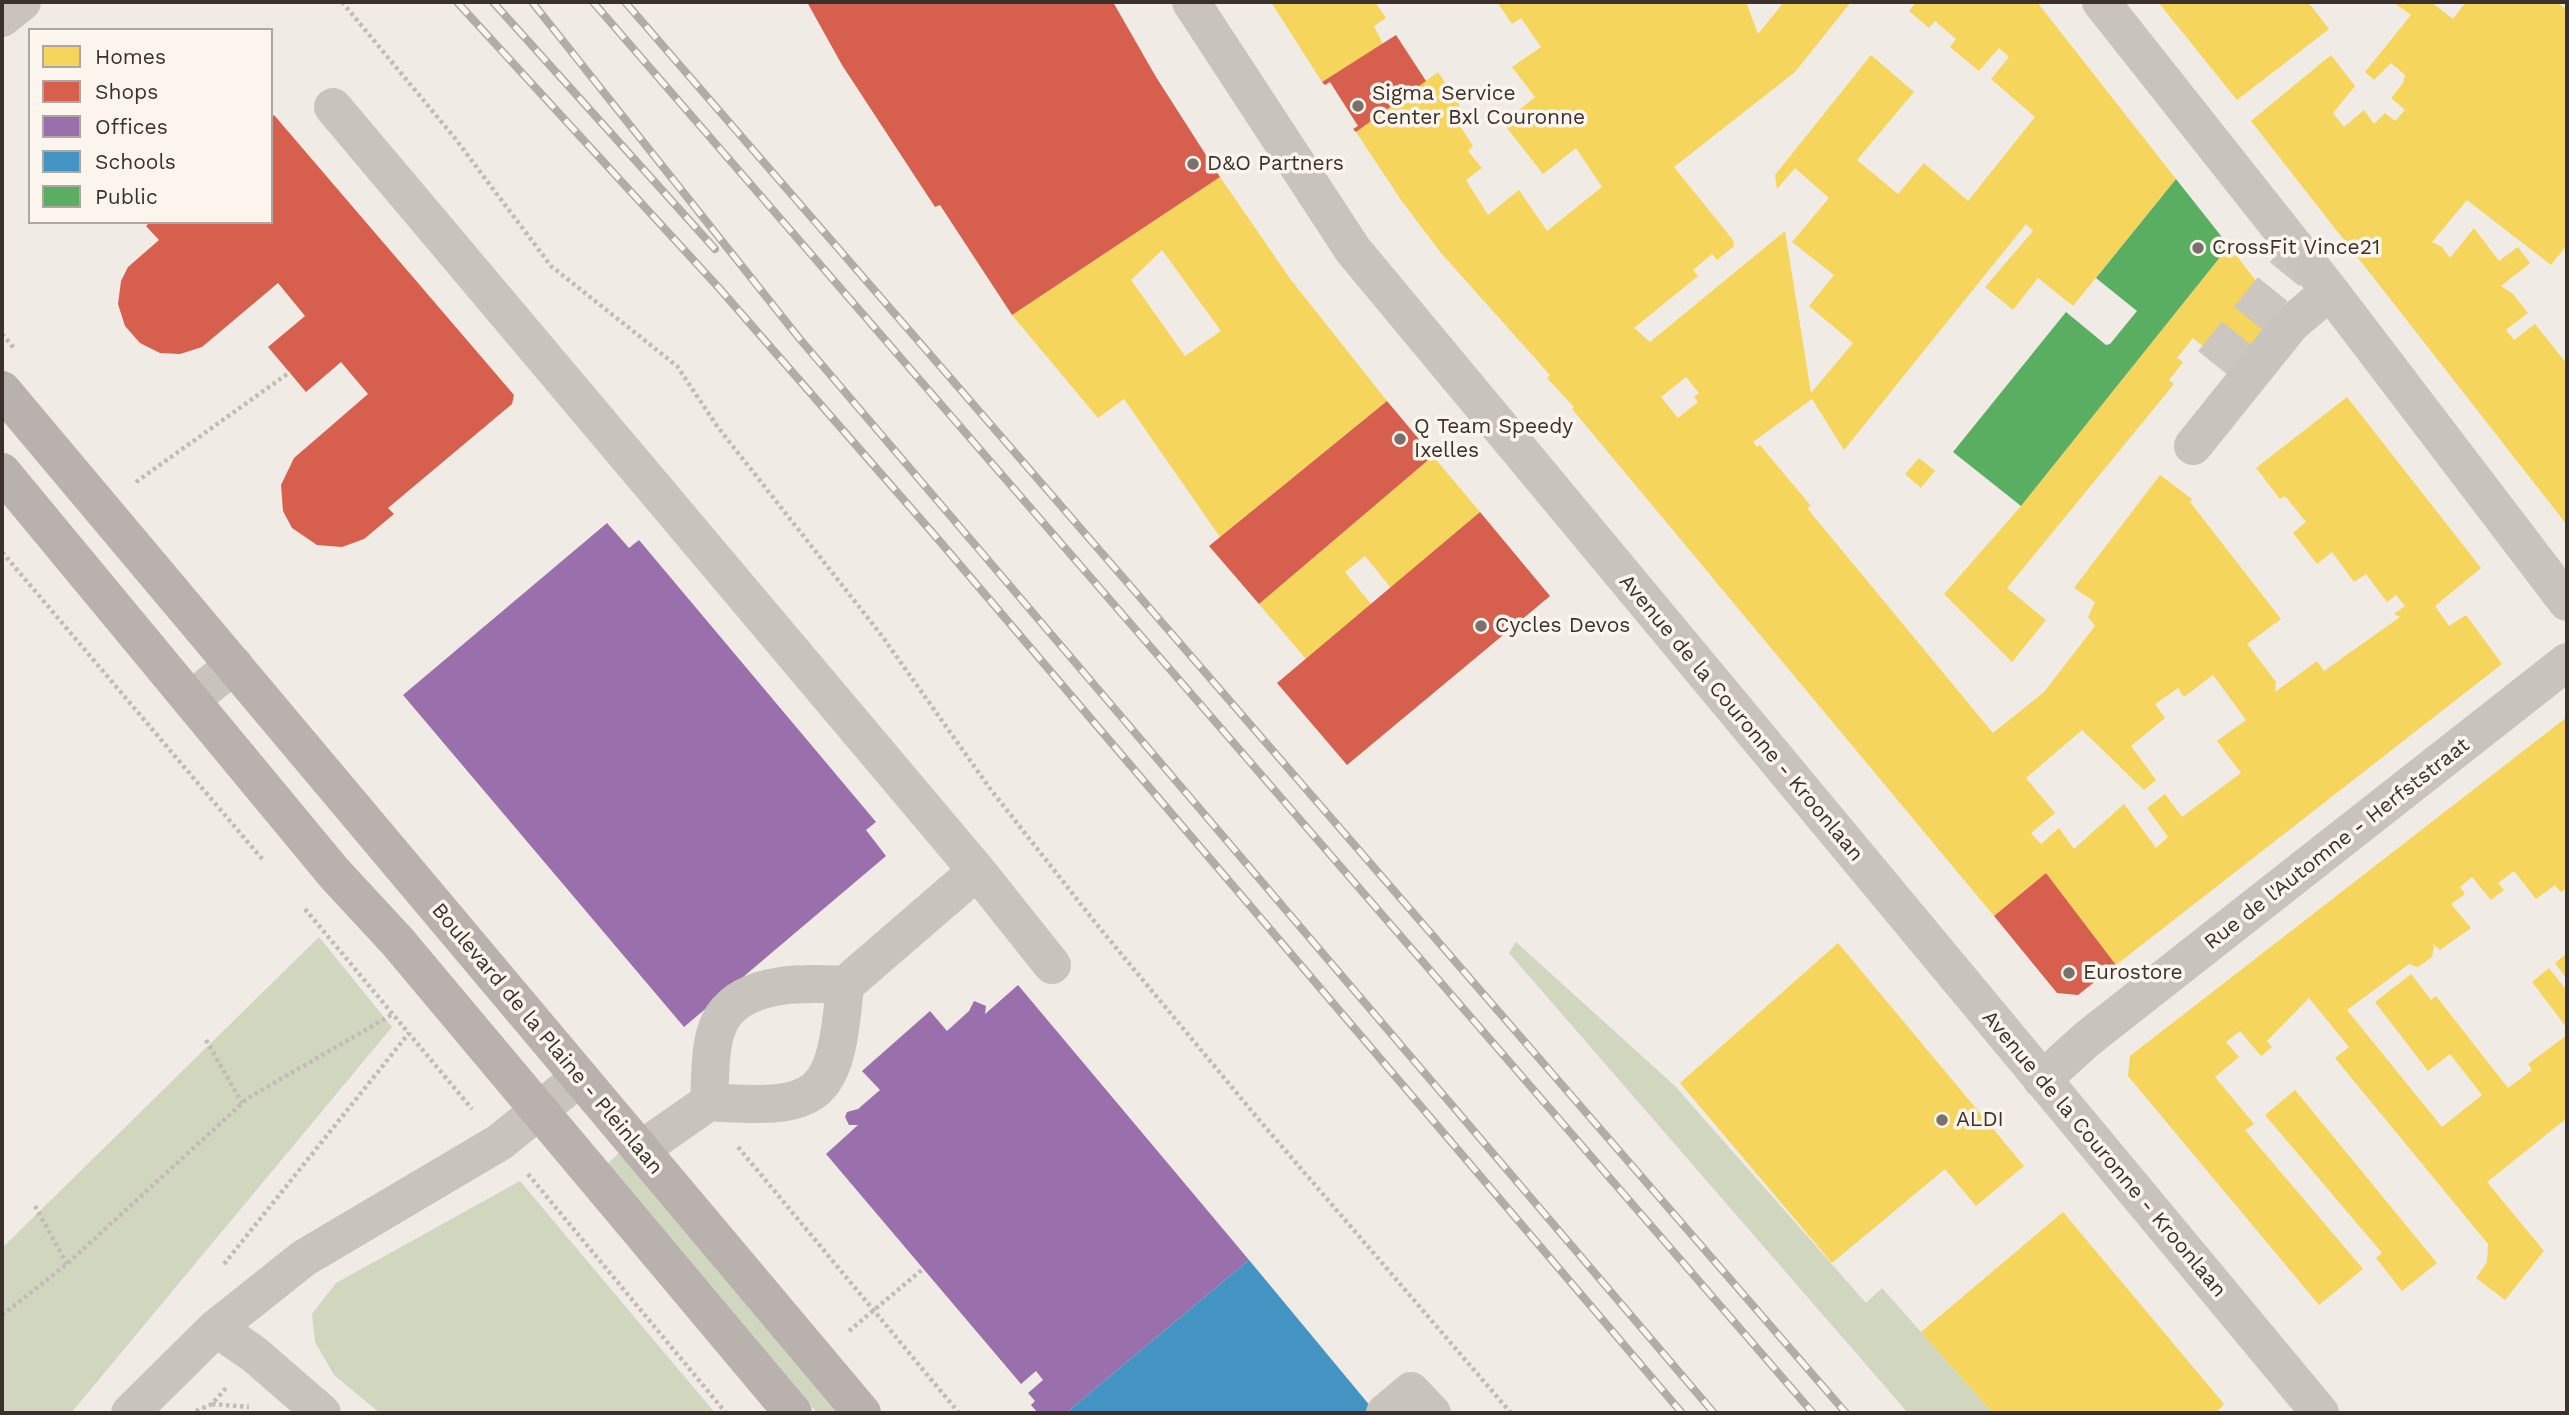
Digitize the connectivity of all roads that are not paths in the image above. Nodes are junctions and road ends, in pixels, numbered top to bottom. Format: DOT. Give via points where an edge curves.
graph roads {
  1 [pos="22,2"];
  2 [pos="1191,2"];
  3 [pos="2101,2"];
  4 [pos="2,18"];
  5 [pos="333,107"];
  6 [pos="2330,291"];
  7 [pos="2,390"];
  8 [pos="2193,446"];
  9 [pos="2,472"];
  10 [pos="2567,602"];
  11 [pos="2567,662"];
  12 [pos="234,665"];
  13 [pos="192,699"];
  14 [pos="977,872"];
  15 [pos="1052,965"];
  16 [pos="845,985"];
  17 [pos="579,1078"];
  18 [pos="2042,1080"];
  19 [pos="706,1104"];
  20 [pos="539,1111"];
  21 [pos="640,1150"];
  22 [pos="216,1328"];
  23 [pos="130,1413"];
  24 [pos="322,1413"];
  25 [pos="793,1413"];
  26 [pos="862,1413"];
  27 [pos="1385,1413"];
  28 [pos="1432,1413"];
  29 [pos="2320,1413"];
  1 -- 4 [label="street"];
  2 -- 18 [label="street, Avenue de la Couronne - Kroonlaan" via="1353,250"];
  3 -- 6 [label="street"];
  5 -- 14 [label="street"];
  6 -- 8 [label="street" via="2291,324"];
  6 -- 10 [label="street"];
  7 -- 12 [label="main road, Boulevard de la Plaine - Pleinlaan"];
  9 -- 13 [label="main road"];
  11 -- 18 [label="street, Rue de l'Automne - Herfststraat" via="2087,1039"];
  12 -- 13 [label="street"];
  12 -- 17 [label="main road, Boulevard de la Plaine - Pleinlaan"];
  13 -- 20 [label="main road"];
  14 -- 15 [label="street"];
  14 -- 16 [label="street"];
  16 -- 19 [label="street" via="767,988 724,1016 716,1035"];
  16 -- 19 [label="street" via="832,1073 818,1088 795,1101 774,1105"];
  17 -- 20 [label="street"];
  17 -- 21 [label="main road, Boulevard de la Plaine - Pleinlaan"];
  18 -- 29 [label="street, Avenue de la Couronne - Kroonlaan"];
  19 -- 21 [label="street"];
  20 -- 22 [label="street" via="500,1142 304,1258"];
  20 -- 25 [label="main road"];
  21 -- 26 [label="main road, Boulevard de la Plaine - Pleinlaan"];
  22 -- 23 [label="street"];
  22 -- 24 [label="street"];
  27 -- 28 [label="street" via="1410,1391"];
}
